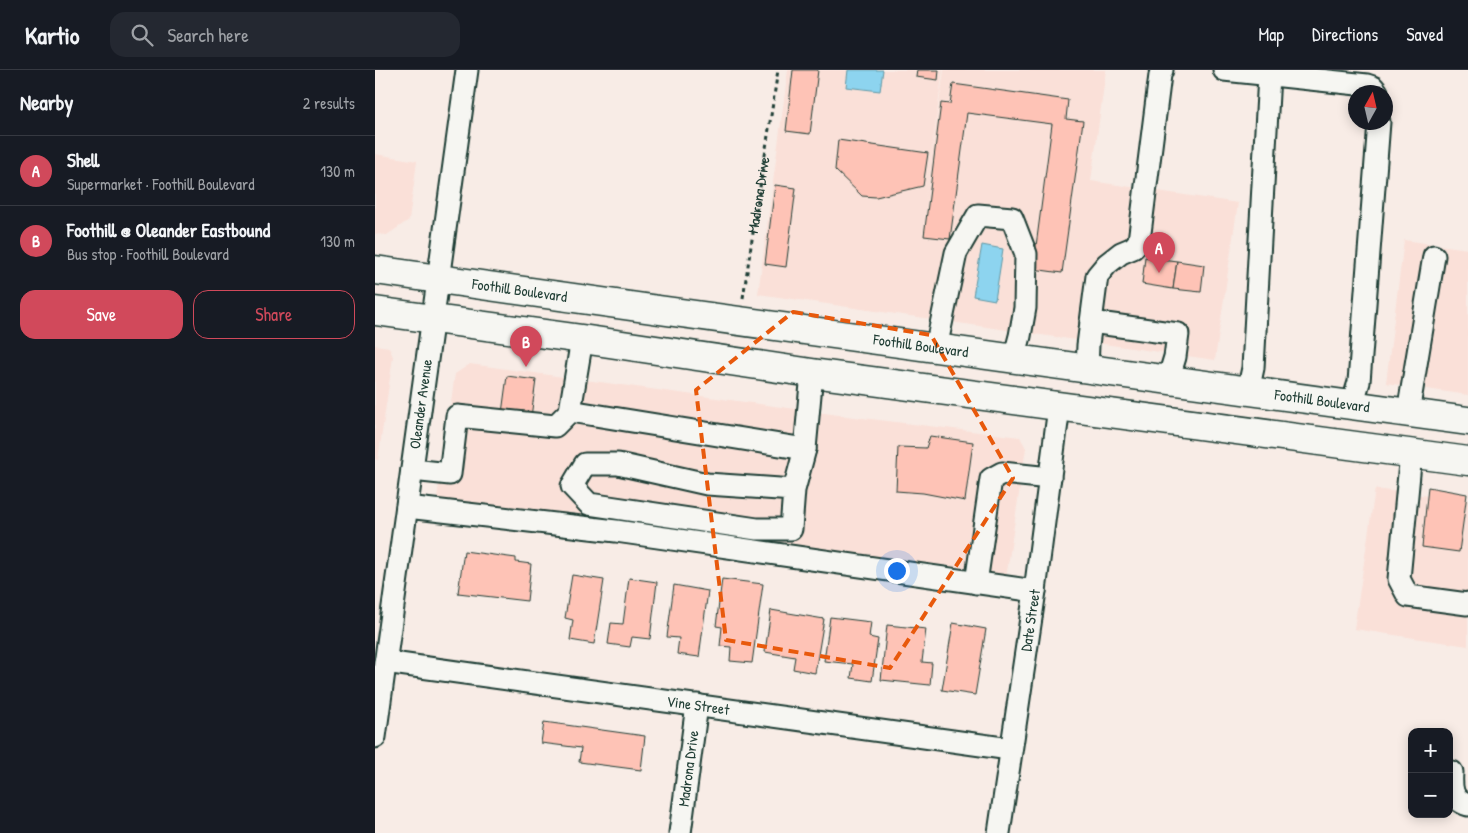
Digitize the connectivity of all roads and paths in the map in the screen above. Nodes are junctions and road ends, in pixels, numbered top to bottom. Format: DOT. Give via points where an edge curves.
graph roads {
  1 [pos="467,70"];
  2 [pos="778,70"];
  3 [pos="1162,70"];
  4 [pos="1224,70"];
  5 [pos="1269,75"];
  6 [pos="1367,85"];
  7 [pos="1378,130"];
  8 [pos="1434,256"];
  9 [pos="375,270"];
  10 [pos="439,278"];
  11 [pos="375,311"];
  12 [pos="433,319"];
  13 [pos="740,321"];
  14 [pos="1091,322"];
  15 [pos="582,339"];
  16 [pos="936,348"];
  17 [pos="1014,359"];
  18 [pos="1087,369"];
  19 [pos="812,373"];
  20 [pos="1168,380"];
  21 [pos="1248,390"];
  22 [pos="1352,405"];
  23 [pos="1059,406"];
  24 [pos="570,411"];
  25 [pos="1408,413"];
  26 [pos="1468,421"];
  27 [pos="805,448"];
  28 [pos="1411,453"];
  29 [pos="1468,461"];
  30 [pos="412,470"];
  31 [pos="1050,478"];
  32 [pos="793,490"];
  33 [pos="407,507"];
  34 [pos="976,583"];
  35 [pos="1035,592"];
  36 [pos="1468,603"];
  37 [pos="385,662"];
  38 [pos="697,705"];
  39 [pos="375,737"];
  40 [pos="1010,749"];
  41 [pos="1452,773"];
  42 [pos="1468,805"];
  43 [pos="680,833"];
  44 [pos="999,833"];
  1 -- 10 [label="street, Oleander Avenue"];
  2 -- 13 [label="path, Madrona Drive"];
  3 -- 14 [label="street" via="1139,241 1107,264 1097,276"];
  4 -- 5 [label="street"];
  5 -- 6 [label="street"];
  5 -- 21 [label="street" via="1253,368"];
  7 -- 22 [label="street" via="1359,382"];
  8 -- 25 [label="street"];
  9 -- 10 [label="main road, Foothill Boulevard"];
  10 -- 12 [label="street, Oleander Avenue"];
  10 -- 13 [label="main road, Foothill Boulevard"];
  11 -- 12 [label="main road"];
  12 -- 15 [label="main road"];
  12 -- 30 [label="street, Oleander Avenue"];
  13 -- 16 [label="main road, Foothill Boulevard"];
  14 -- 18 [label="street"];
  14 -- 20 [label="street" via="1178,334"];
  15 -- 19 [label="main road"];
  15 -- 24 [label="street"];
  16 -- 17 [label="main road, Foothill Boulevard"];
  16 -- 17 [label="street" via="956,253 978,216 1012,218 1026,254 1025,308"];
  17 -- 18 [label="main road, Foothill Boulevard"];
  18 -- 20 [label="main road, Foothill Boulevard"];
  19 -- 23 [label="main road"];
  19 -- 27 [label="street"];
  20 -- 21 [label="main road, Foothill Boulevard"];
  21 -- 22 [label="main road, Foothill Boulevard"];
  22 -- 25 [label="main road, Foothill Boulevard"];
  23 -- 28 [label="main road"];
  23 -- 31 [label="street, Date Street"];
  24 -- 27 [label="street"];
  24 -- 30 [label="street" via="555,426 457,416 450,474"];
  25 -- 26 [label="main road, Foothill Boulevard"];
  27 -- 32 [label="street"];
  28 -- 29 [label="main road"];
  28 -- 36 [label="street" via="1399,579 1408,596"];
  30 -- 33 [label="street, Oleander Avenue"];
  31 -- 34 [label="street" via="1002,473 991,479"];
  31 -- 35 [label="street, Date Street"];
  32 -- 32 [label="street" via="707,484 618,464 585,464 572,486 589,504 757,529 791,529"];
  33 -- 34 [label="street" via="616,531"];
  33 -- 37 [label="street, Oleander Avenue"];
  34 -- 35 [label="street"];
  35 -- 40 [label="street, Date Street"];
  37 -- 38 [label="street, Vine Street"];
  37 -- 39 [label="street, Oleander Avenue"];
  38 -- 40 [label="street, Vine Street"];
  38 -- 43 [label="street, Madrona Drive"];
  40 -- 44 [label="street, Date Street"];
  41 -- 42 [label="street" via="1454,796"];
}
